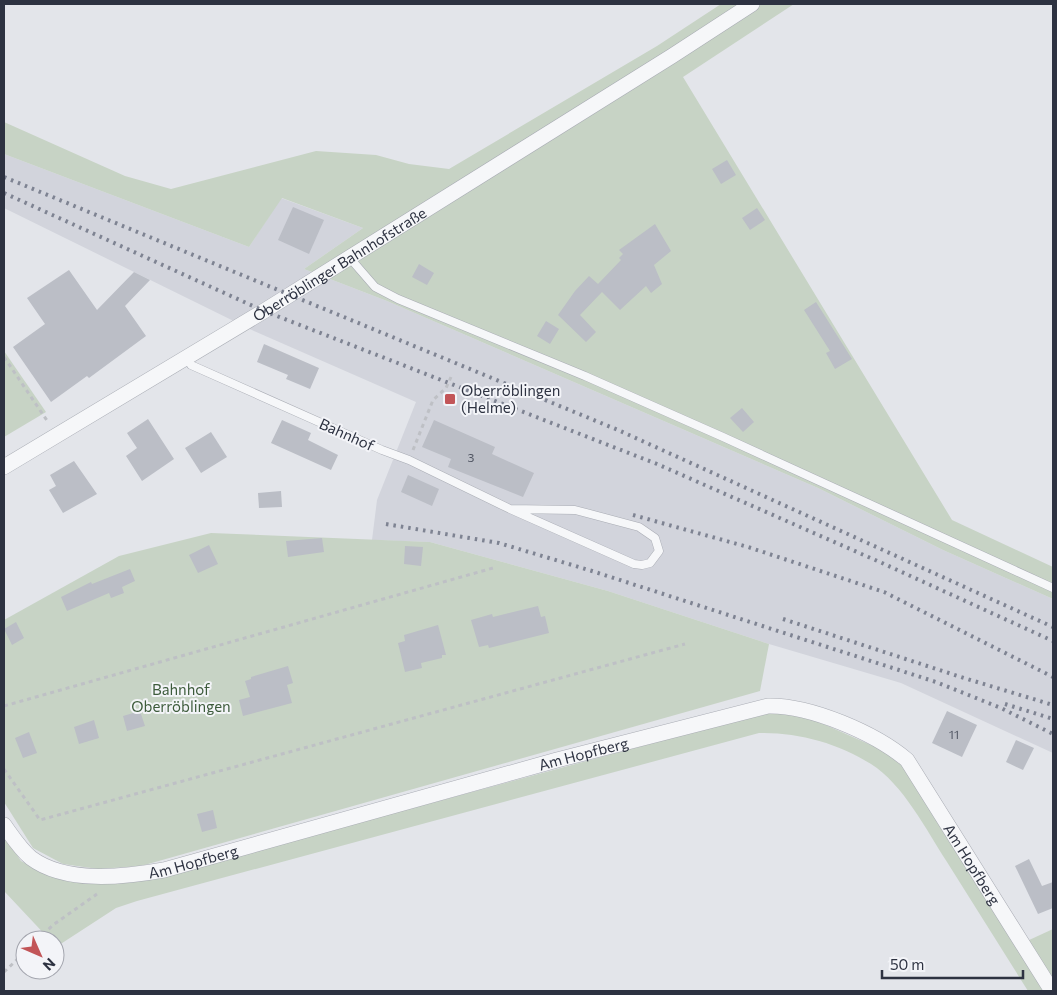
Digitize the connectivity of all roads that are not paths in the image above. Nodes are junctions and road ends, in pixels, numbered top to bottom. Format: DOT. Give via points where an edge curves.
graph roads {
  1 [pos="752,4"];
  2 [pos="349,257"];
  3 [pos="186,357"];
  4 [pos="4,467"];
  5 [pos="510,509"];
  6 [pos="1053,588"];
  7 [pos="4,825"];
  8 [pos="1052,991"];
  1 -- 2 [label="street, Oberröblinger Bahnhofstraße"];
  2 -- 3 [label="street, Oberröblinger Bahnhofstraße"];
  2 -- 6 [label="lane" via="375,287 398,299 602,384"];
  3 -- 4 [label="street, Oberröblinger Bahnhofstraße"];
  3 -- 5 [label="lane, Bahnhof" via="191,365 409,460"];
  5 -- 5 [label="lane, Bahnhof" via="634,564 650,563 659,551 655,538 648,532 611,518 561,508"];
  7 -- 8 [label="street, Am Hopfberg" via="31,858 47,867 82,876 128,876 164,870 768,706 786,706 808,710 845,725 894,749 907,760"];
}
